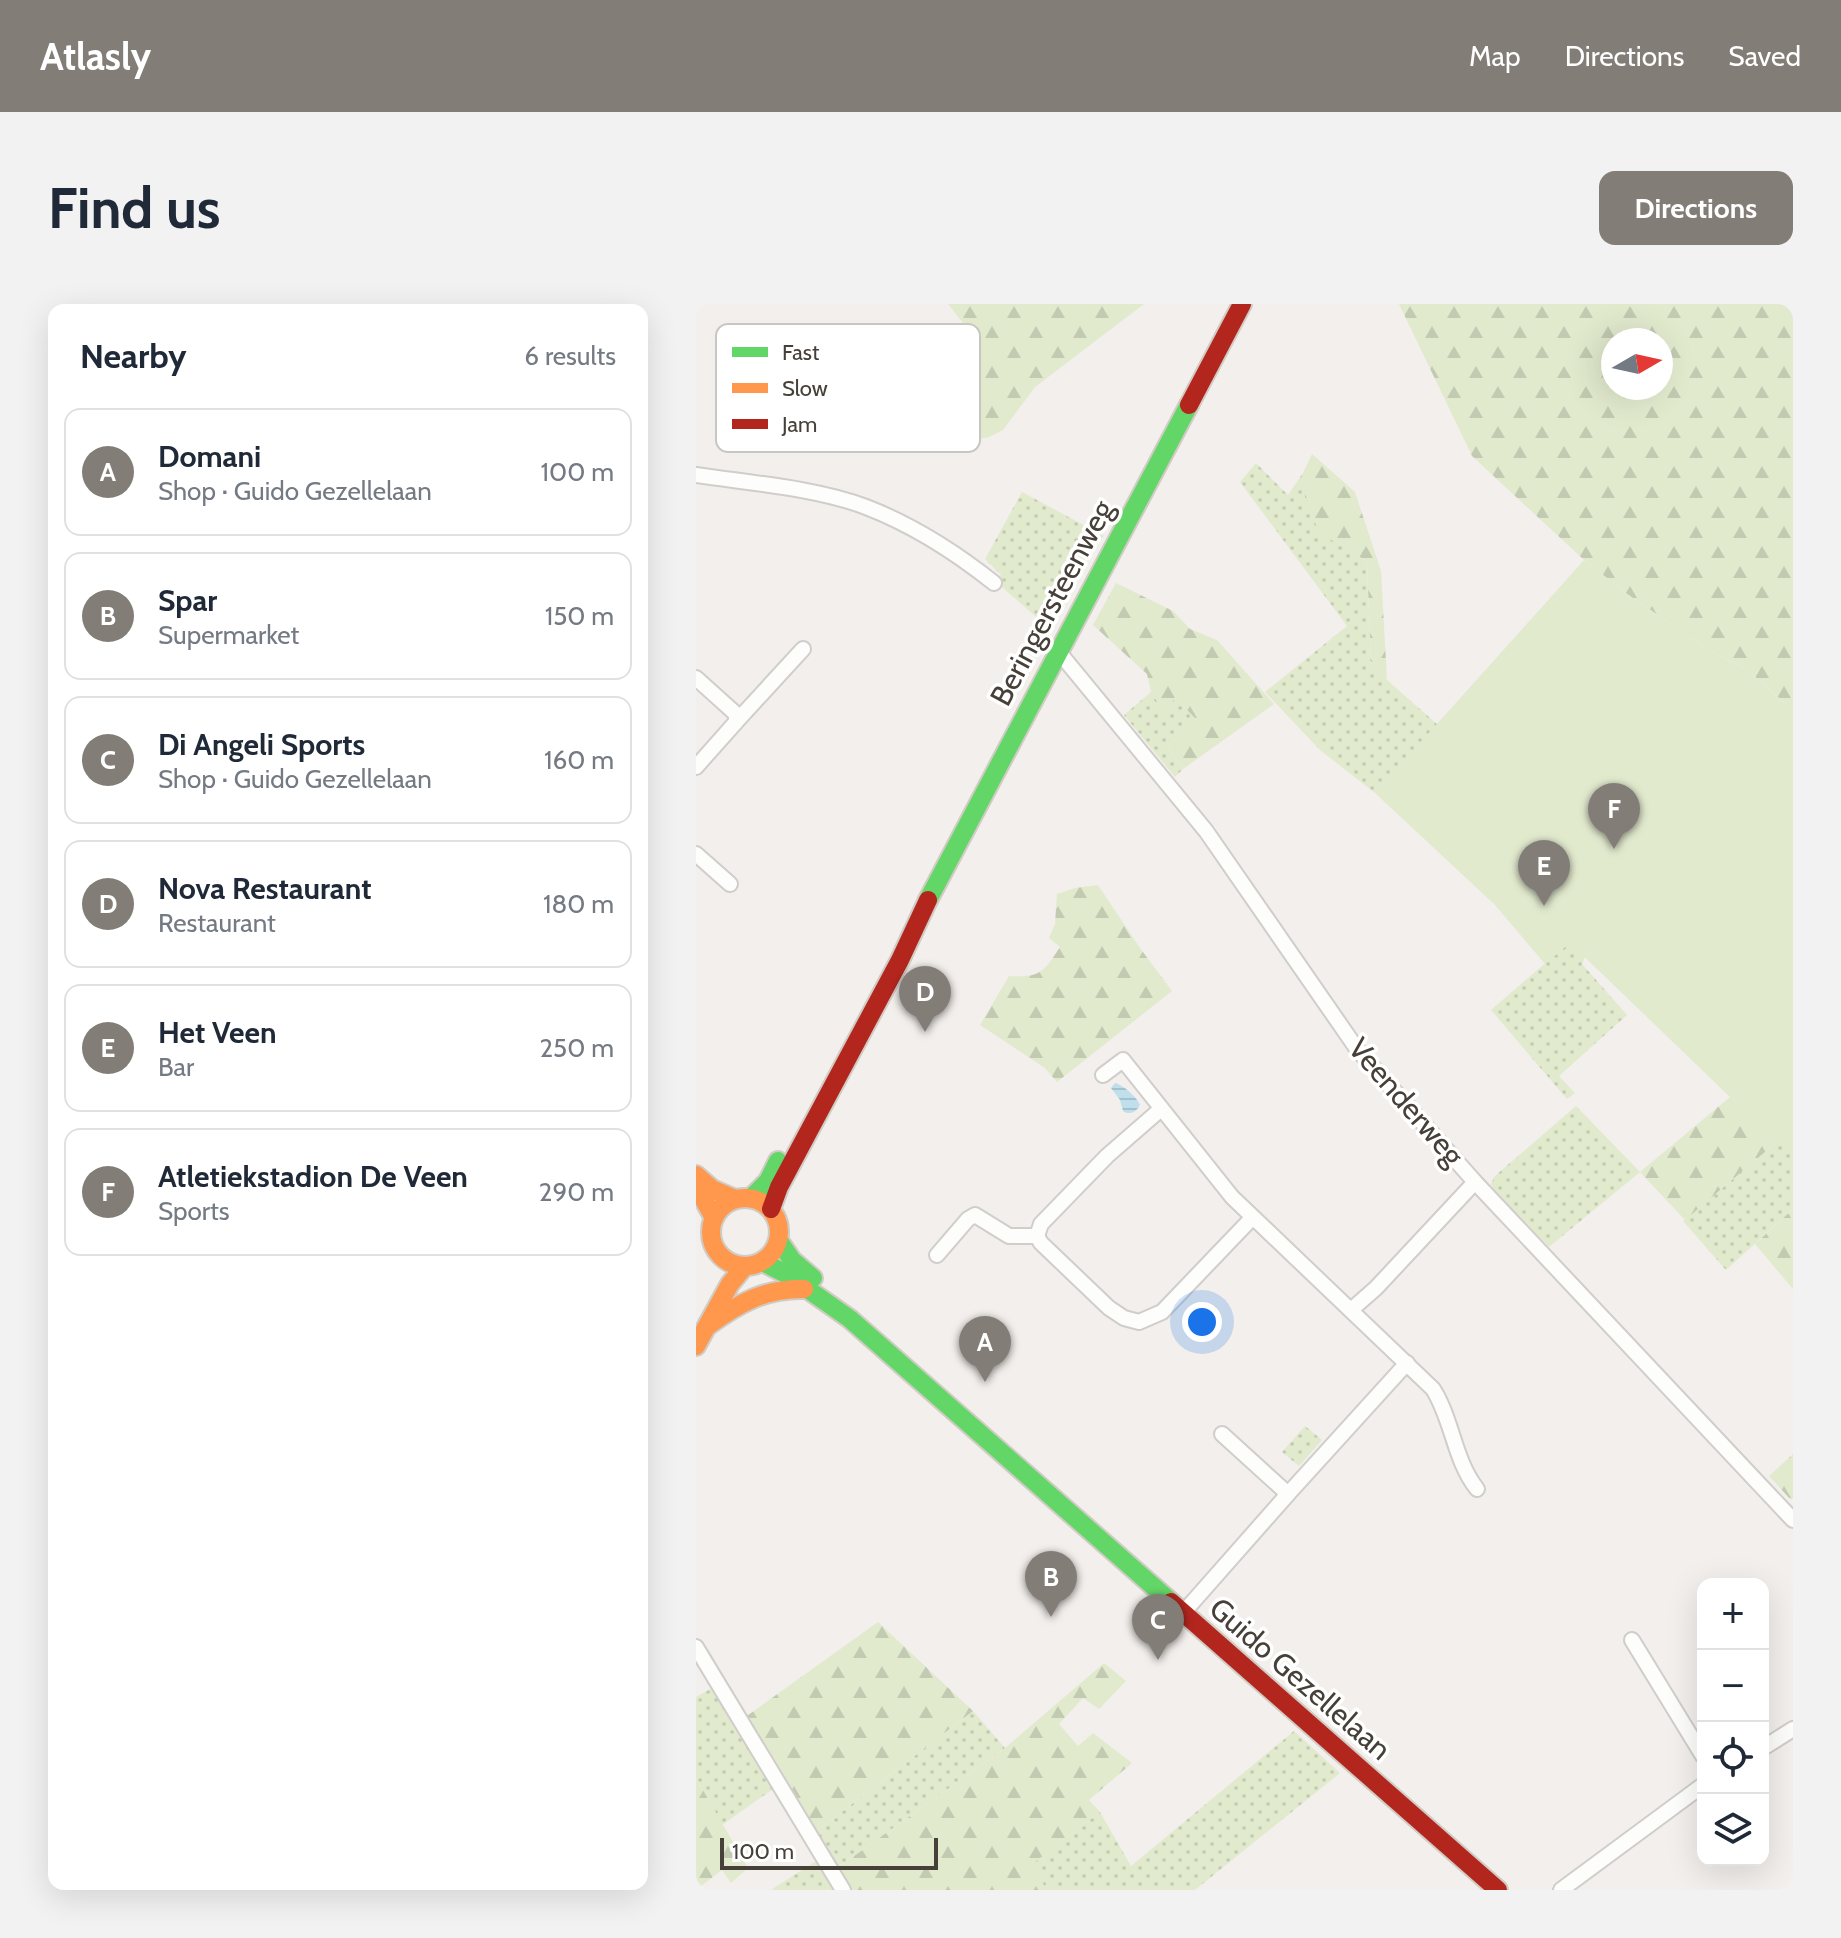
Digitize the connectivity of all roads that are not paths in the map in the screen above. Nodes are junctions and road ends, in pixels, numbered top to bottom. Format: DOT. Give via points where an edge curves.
graph roads {
  1 [pos="1242,304"];
  2 [pos="696,475"];
  3 [pos="994,583"];
  4 [pos="803,649"];
  5 [pos="1058,651"];
  6 [pos="696,678"];
  7 [pos="736,722"];
  8 [pos="696,767"];
  9 [pos="696,854"];
  10 [pos="730,884"];
  11 [pos="913,928"];
  12 [pos="1103,1075"];
  13 [pos="1161,1109"];
  14 [pos="696,1175"];
  15 [pos="1475,1182"];
  16 [pos="696,1192"];
  17 [pos="743,1198"];
  18 [pos="771,1209"];
  19 [pos="714,1218"];
  20 [pos="1252,1218"];
  21 [pos="1037,1236"];
  22 [pos="779,1241"];
  23 [pos="937,1255"];
  24 [pos="720,1256"];
  25 [pos="763,1262"];
  26 [pos="744,1267"];
  27 [pos="804,1289"];
  28 [pos="1351,1310"];
  29 [pos="850,1319"];
  30 [pos="702,1322"];
  31 [pos="696,1346"];
  32 [pos="1407,1363"];
  33 [pos="1222,1434"];
  34 [pos="1477,1489"];
  35 [pos="1288,1494"];
  36 [pos="1793,1520"];
  37 [pos="1183,1613"];
  38 [pos="1632,1640"];
  39 [pos="696,1647"];
  40 [pos="1793,1729"];
  41 [pos="1769,1744"];
  42 [pos="1697,1746"];
  43 [pos="1697,1789"];
  44 [pos="843,1890"];
  45 [pos="1498,1890"];
  46 [pos="1561,1890"];
  1 -- 5 [label="main road, Beringersteenweg"];
  2 -- 3 [label="street" via="865,506 932,539"];
  4 -- 7 [label="street"];
  5 -- 11 [label="main road, Beringersteenweg"];
  5 -- 15 [label="street, Veenderweg" via="1206,831 1357,1049"];
  6 -- 7 [label="street" via="736,714"];
  7 -- 8 [label="street"];
  9 -- 10 [label="street"];
  11 -- 17 [label="main road, Beringersteenweg" via="893,954 768,1181"];
  11 -- 18 [label="main road, Beringersteenweg"];
  12 -- 13 [label="street" via="1123,1060"];
  13 -- 20 [label="street"];
  13 -- 21 [label="street" via="1107,1156 1041,1224"];
  14 -- 17 [label="main road" via="712,1189"];
  15 -- 28 [label="street"];
  15 -- 36 [label="street, Veenderweg"];
  16 -- 19 [label="main road"];
  17 -- 18 [label="main road"];
  17 -- 19 [label="main road" via="722,1206"];
  18 -- 22 [label="main road"];
  19 -- 24 [label="main road" via="711,1238"];
  20 -- 21 [label="street" via="1162,1312 1139,1322 1124,1318 1088,1290"];
  20 -- 28 [label="street"];
  21 -- 23 [label="street" via="1009,1236 975,1215"];
  22 -- 25 [label="main road"];
  22 -- 29 [label="main road, Guido Gezellelaan" via="792,1260 840,1301"];
  24 -- 26 [label="main road"];
  24 -- 30 [label="main road"];
  25 -- 26 [label="main road"];
  25 -- 27 [label="main road, Guido Gezellelaan"];
  26 -- 30 [label="main road"];
  27 -- 29 [label="main road, Guido Gezellelaan"];
  27 -- 30 [label="main road" via="743,1299"];
  28 -- 32 [label="street"];
  29 -- 37 [label="main road, Guido Gezellelaan"];
  30 -- 31 [label="main road"];
  32 -- 34 [label="street" via="1442,1404"];
  32 -- 35 [label="street"];
  33 -- 35 [label="street"];
  35 -- 37 [label="street"];
  37 -- 45 [label="main road, Guido Gezellelaan"];
  38 -- 42 [label="street"];
  39 -- 44 [label="street"];
  40 -- 41 [label="street"];
  43 -- 46 [label="street"];
}
